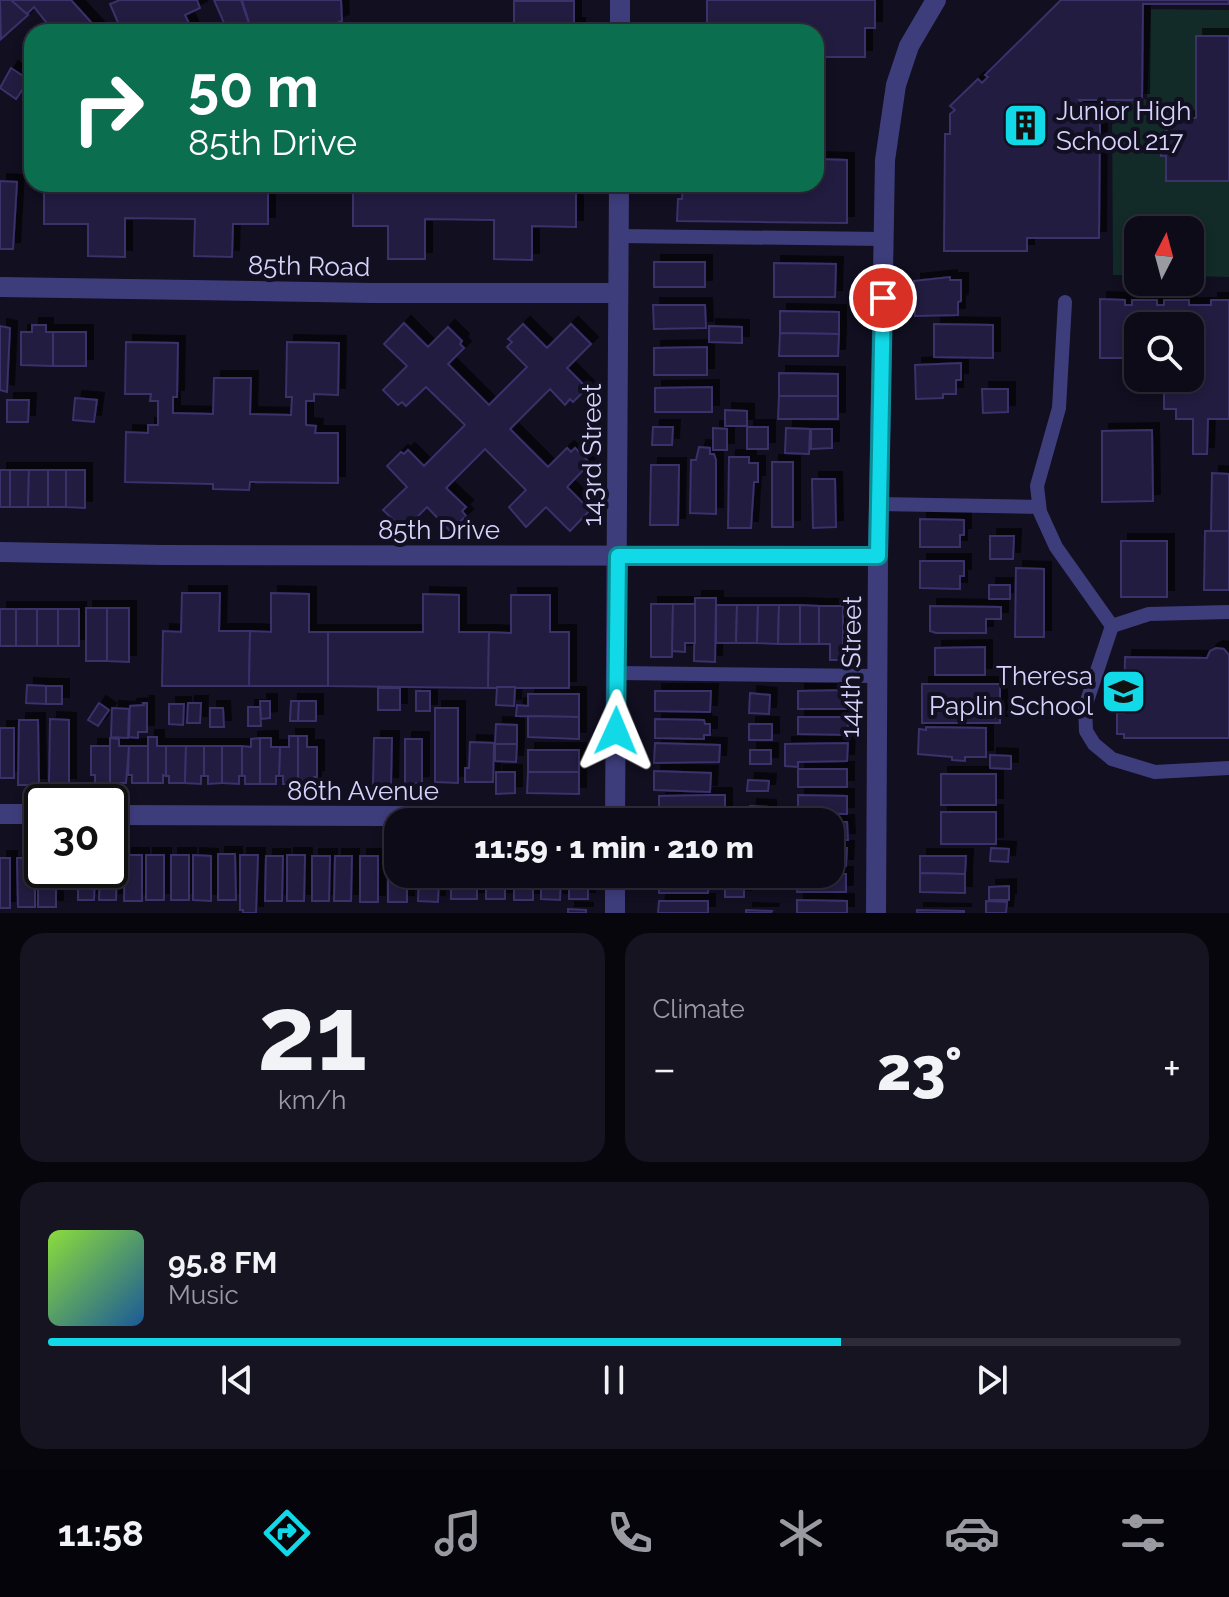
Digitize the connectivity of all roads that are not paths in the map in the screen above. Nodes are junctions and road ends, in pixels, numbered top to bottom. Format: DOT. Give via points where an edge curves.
graph roads {
  1 [pos="620,0"];
  2 [pos="936,0"];
  3 [pos="620,24"];
  4 [pos="619,192"];
  5 [pos="618,236"];
  6 [pos="884,239"];
  7 [pos="0,287"];
  8 [pos="618,293"];
  9 [pos="1065,302"];
  10 [pos="879,504"];
  11 [pos="1039,507"];
  12 [pos="0,552"];
  13 [pos="618,556"];
  14 [pos="878,556"];
  15 [pos="1229,612"];
  16 [pos="1112,626"];
  17 [pos="617,673"];
  18 [pos="876,676"];
  19 [pos="1229,768"];
  20 [pos="615,808"];
  21 [pos="0,814"];
  22 [pos="24,814"];
  23 [pos="128,815"];
  24 [pos="384,817"];
  25 [pos="615,888"];
  26 [pos="615,913"];
  27 [pos="876,913"];
  1 -- 3 [label="street"];
  2 -- 6 [label="street, 144th Street" via="909,46 896,85 885,160"];
  4 -- 5 [label="street, 143rd Street"];
  5 -- 6 [label="lane"];
  5 -- 8 [label="street, 143rd Street"];
  6 -- 10 [label="street, 144th Street"];
  7 -- 8 [label="street, 85th Road"];
  8 -- 13 [label="street, 143rd Street"];
  9 -- 11 [label="lane" via="1059,408 1039,476"];
  10 -- 11 [label="lane"];
  10 -- 14 [label="street, 144th Street"];
  11 -- 16 [label="lane" via="1056,547"];
  12 -- 13 [label="street, 85th Drive"];
  13 -- 14 [label="street, 85th Drive"];
  13 -- 17 [label="street, 143rd Street"];
  14 -- 18 [label="street, 144th Street"];
  15 -- 16 [label="lane" via="1149,614"];
  16 -- 19 [label="lane" via="1085,707 1086,731 1094,744 1112,759 1155,772"];
  17 -- 18 [label="lane"];
  17 -- 20 [label="street, 143rd Street"];
  18 -- 27 [label="street, 144th Street"];
  21 -- 22 [label="street"];
  23 -- 24 [label="street, 86th Avenue"];
  25 -- 26 [label="street"];
}
